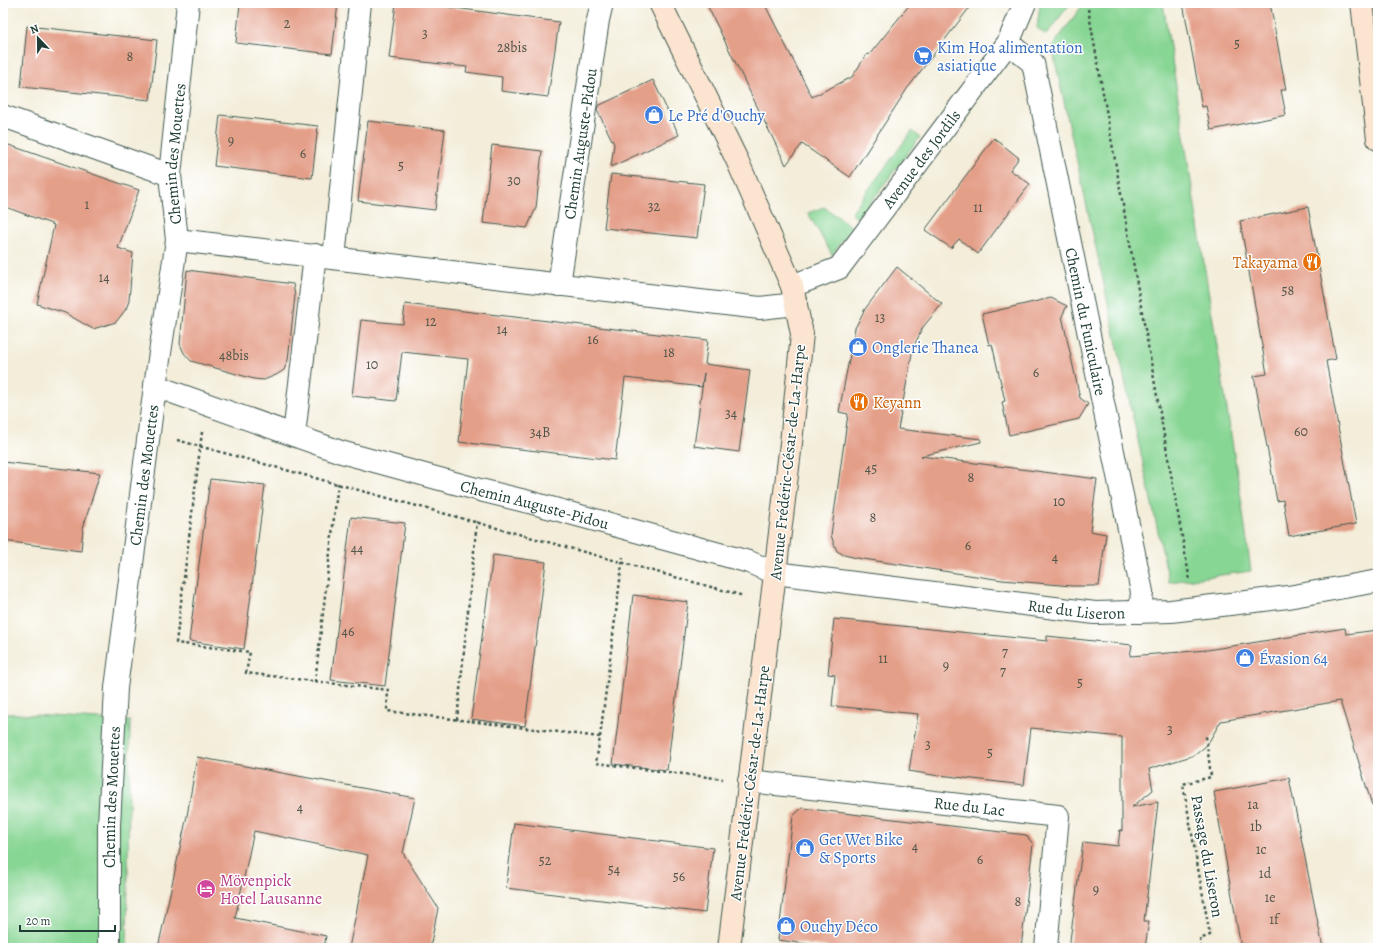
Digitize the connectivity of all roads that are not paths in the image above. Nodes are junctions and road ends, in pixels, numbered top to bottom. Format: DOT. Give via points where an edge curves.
graph roads {
  1 [pos="188,3"];
  2 [pos="360,3"];
  3 [pos="602,3"];
  4 [pos="660,3"];
  5 [pos="1025,3"];
  6 [pos="1362,3"];
  7 [pos="1008,43"];
  8 [pos="3,116"];
  9 [pos="1378,139"];
  10 [pos="170,175"];
  11 [pos="177,240"];
  12 [pos="324,256"];
  13 [pos="559,285"];
  14 [pos="794,295"];
  15 [pos="155,386"];
  16 [pos="294,435"];
  17 [pos="775,573"];
  18 [pos="1378,581"];
  19 [pos="1140,612"];
  20 [pos="749,782"];
  21 [pos="109,948"];
  22 [pos="729,948"];
  23 [pos="1046,948"];
  1 -- 10 [label="street, Chemin des Mouettes"];
  2 -- 12 [label="street"];
  3 -- 13 [label="street, Chemin Auguste-Pidou"];
  4 -- 14 [label="street, Avenue Frédéric-César-de-La-Harpe" via="737,160"];
  5 -- 7 [label="street, Avenue des Jordils"];
  6 -- 9 [label="street"];
  7 -- 14 [label="street, Avenue des Jordils" via="839,268"];
  7 -- 19 [label="street, Chemin du Funiculaire" via="1033,63 1142,592"];
  8 -- 10 [label="street"];
  10 -- 11 [label="street, Chemin des Mouettes"];
  11 -- 12 [label="street"];
  11 -- 15 [label="street, Chemin des Mouettes"];
  12 -- 13 [label="street"];
  12 -- 16 [label="street"];
  13 -- 14 [label="street" via="760,308"];
  14 -- 17 [label="street, Avenue Frédéric-César-de-La-Harpe" via="802,334"];
  15 -- 16 [label="street, Chemin Auguste-Pidou"];
  15 -- 21 [label="street, Chemin des Mouettes" via="116,688 108,826"];
  16 -- 17 [label="street, Chemin Auguste-Pidou" via="342,452 749,562"];
  17 -- 19 [label="street, Rue du Liseron" via="1095,612"];
  17 -- 20 [label="street, Avenue Frédéric-César-de-La-Harpe"];
  18 -- 19 [label="street, Rue du Liseron" via="1288,597"];
  20 -- 22 [label="street, Avenue Frédéric-César-de-La-Harpe"];
  20 -- 23 [label="street, Rue du Lac" via="1058,816"];
}
